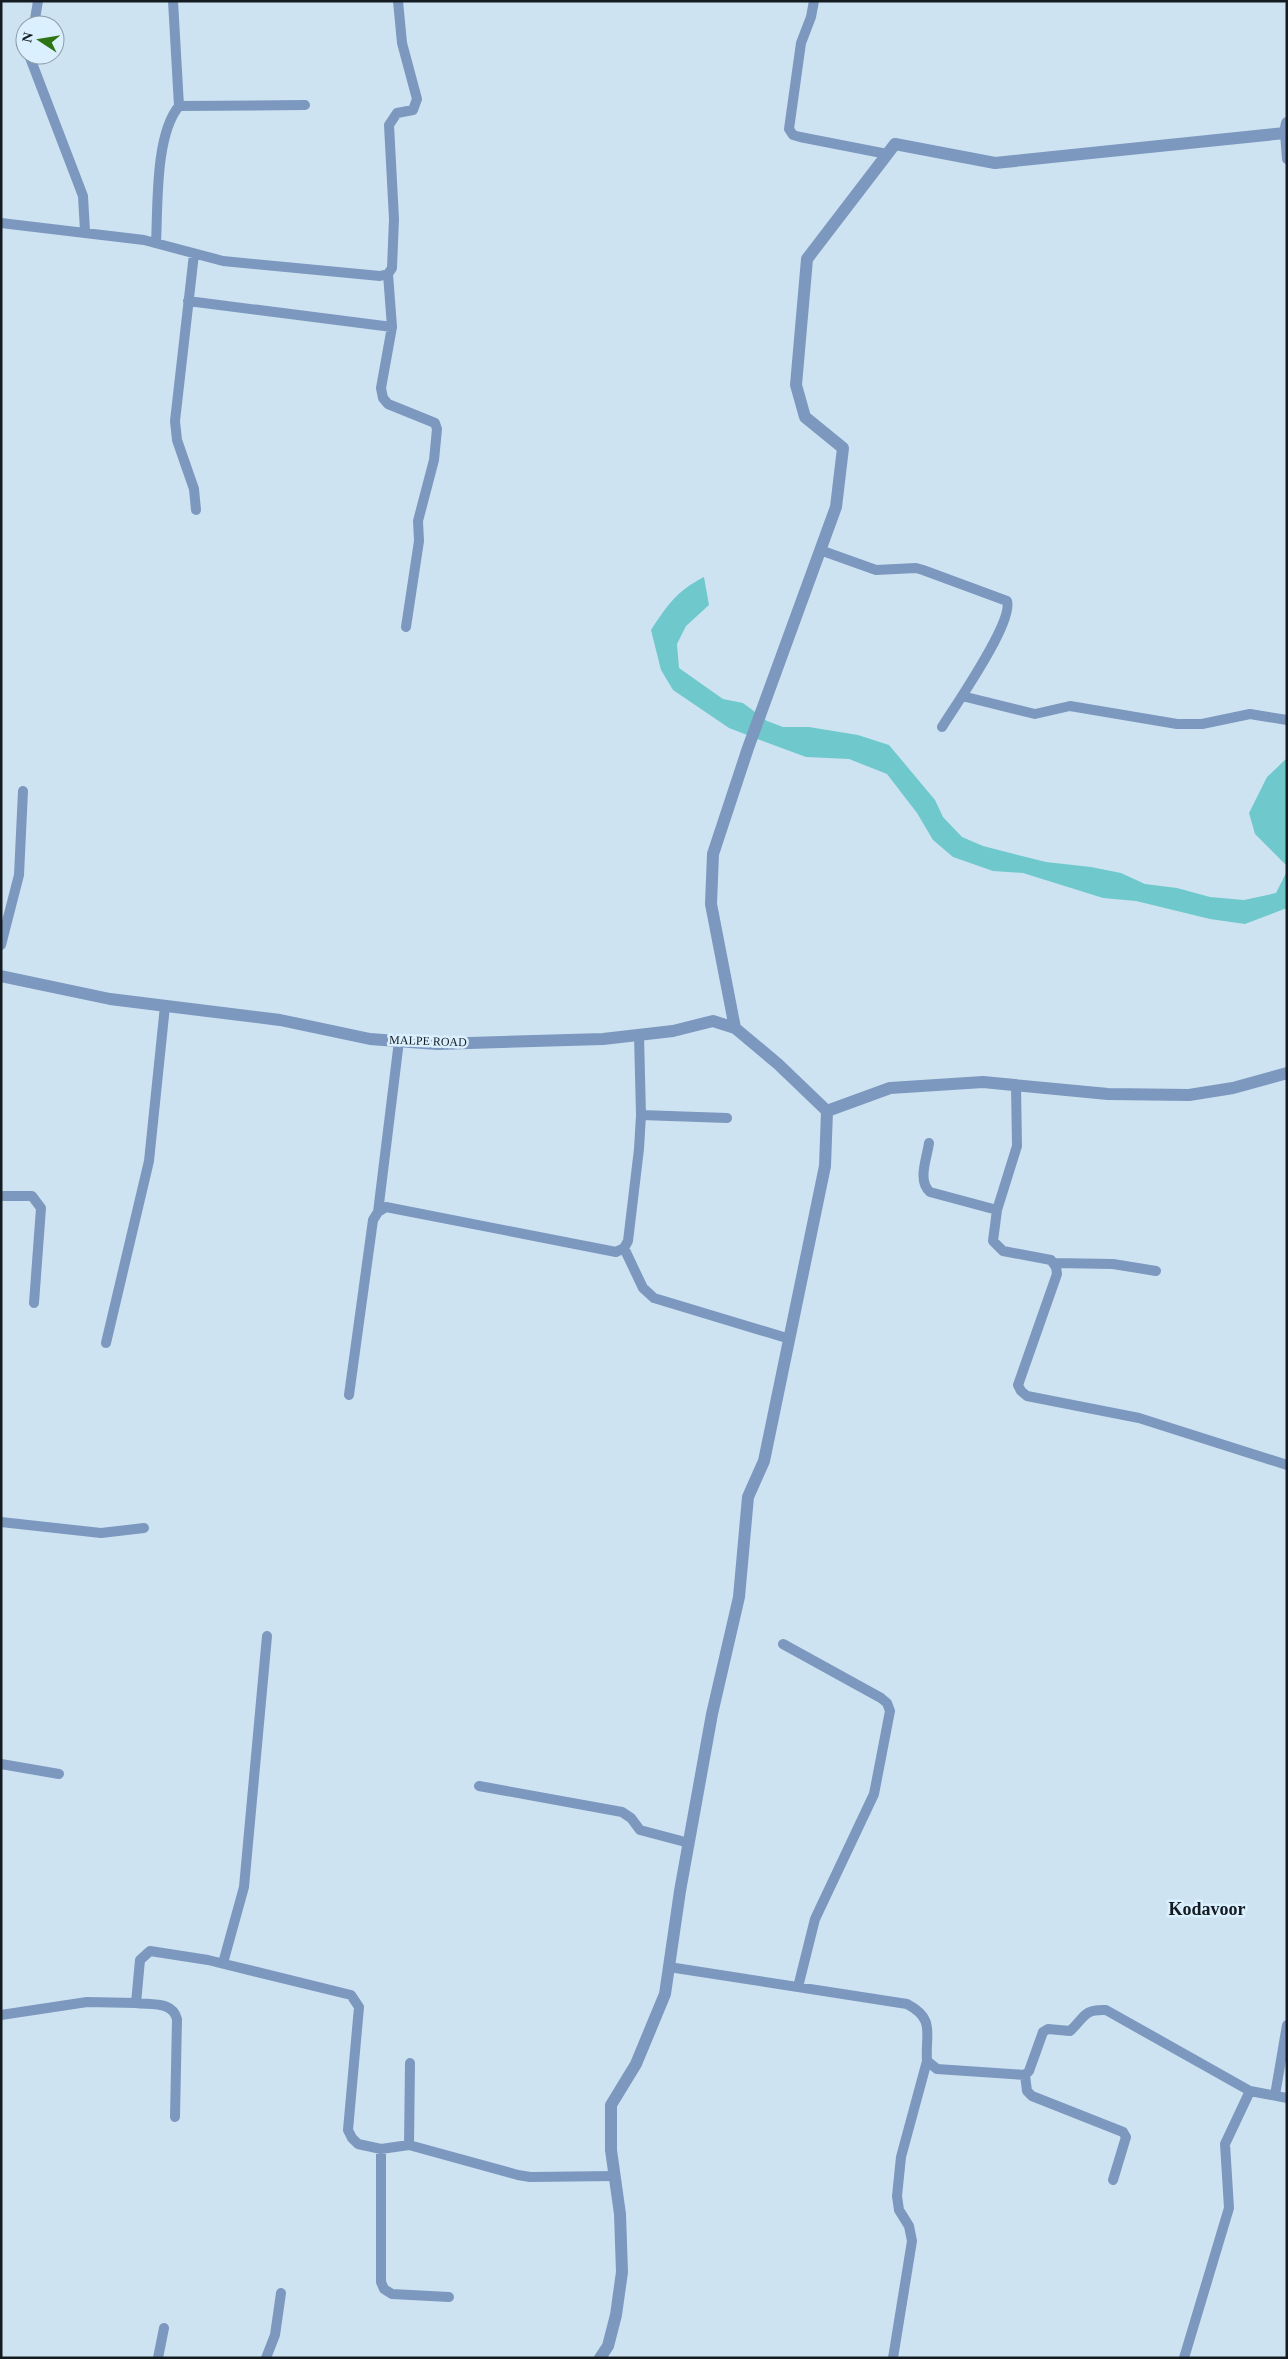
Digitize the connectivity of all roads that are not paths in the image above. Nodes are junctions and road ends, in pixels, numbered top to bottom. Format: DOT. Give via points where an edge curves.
graph roads {
  1 [pos="38,1"];
  2 [pos="173,1"];
  3 [pos="398,1"];
  4 [pos="814,1"];
  5 [pos="36,15"];
  6 [pos="33,65"];
  7 [pos="305,105"];
  8 [pos="180,106"];
  9 [pos="1286,128"];
  10 [pos="887,154"];
  11 [pos="1287,159"];
  12 [pos="1,223"];
  13 [pos="84,232"];
  14 [pos="156,243"];
  15 [pos="194,254"];
  16 [pos="388,274"];
  17 [pos="188,301"];
  18 [pos="392,327"];
  19 [pos="196,510"];
  20 [pos="820,550"];
  21 [pos="406,626"];
  22 [pos="962,696"];
  23 [pos="1287,720"];
  24 [pos="942,727"];
  25 [pos="23,791"];
  26 [pos="1,945"];
  27 [pos="1,976"];
  28 [pos="165,1006"];
  29 [pos="735,1028"];
  30 [pos="639,1035"];
  31 [pos="399,1041"];
  32 [pos="1287,1074"];
  33 [pos="1016,1085"];
  34 [pos="827,1111"];
  35 [pos="641,1115"];
  36 [pos="727,1118"];
  37 [pos="929,1143"];
  38 [pos="1,1196"];
  39 [pos="997,1210"];
  40 [pos="378,1212"];
  41 [pos="624,1248"];
  42 [pos="1054,1263"];
  43 [pos="1156,1271"];
  44 [pos="34,1303"];
  45 [pos="790,1339"];
  46 [pos="106,1343"];
  47 [pos="349,1395"];
  48 [pos="1287,1465"];
  49 [pos="1,1522"];
  50 [pos="144,1528"];
  51 [pos="267,1636"];
  52 [pos="783,1644"];
  53 [pos="1,1764"];
  54 [pos="59,1774"];
  55 [pos="479,1786"];
  56 [pos="689,1843"];
  57 [pos="223,1963"];
  58 [pos="669,1967"];
  59 [pos="798,1988"];
  60 [pos="136,2003"];
  61 [pos="1,2015"];
  62 [pos="1287,2025"];
  63 [pos="927,2061"];
  64 [pos="410,2063"];
  65 [pos="1025,2075"];
  66 [pos="1250,2091"];
  67 [pos="1275,2095"];
  68 [pos="1287,2098"];
  69 [pos="175,2117"];
  70 [pos="409,2145"];
  71 [pos="381,2149"];
  72 [pos="615,2176"];
  73 [pos="1113,2180"];
  74 [pos="281,2293"];
  75 [pos="449,2297"];
  76 [pos="164,2328"];
  77 [pos="158,2358"];
  78 [pos="266,2358"];
  79 [pos="600,2358"];
  80 [pos="893,2358"];
  81 [pos="1184,2358"];
  1 -- 5 [label="street"];
  2 -- 8 [label="street"];
  3 -- 16 [label="street" via="402,42 417,99 414,110 397,113 389,125 394,219 392,268"];
  4 -- 10 [label="street" via="799,51 789,128 800,138"];
  6 -- 13 [label="street" via="83,196"];
  7 -- 8 [label="street"];
  8 -- 14 [label="street" via="171,116 163,145"];
  9 -- 10 [label="street" via="995,163 895,144"];
  9 -- 11 [label="street"];
  10 -- 20 [label="street" via="807,258 796,385 805,417 843,448 836,507"];
  12 -- 13 [label="street"];
  13 -- 14 [label="street"];
  14 -- 15 [label="street"];
  15 -- 16 [label="street" via="223,261 380,276"];
  15 -- 17 [label="street"];
  16 -- 18 [label="street"];
  17 -- 18 [label="street"];
  17 -- 19 [label="street" via="175,431 194,489"];
  18 -- 21 [label="street" via="381,388 383,398 388,404 435,423 437,429 434,460 418,521 419,541"];
  20 -- 22 [label="street" via="876,570 916,568 1007,601 1008,610 987,657"];
  20 -- 29 [label="street" via="713,854 711,904"];
  22 -- 23 [label="street" via="1035,714 1070,706 1177,724 1202,724 1250,714"];
  22 -- 24 [label="street"];
  25 -- 26 [label="street" via="19,875"];
  27 -- 28 [label="street, MALPE ROAD" via="110,999"];
  28 -- 31 [label="street, MALPE ROAD" via="280,1020 370,1039"];
  28 -- 46 [label="street" via="149,1161"];
  29 -- 30 [label="street, MALPE ROAD" via="713,1021"];
  29 -- 34 [label="street, MALPE ROAD"];
  30 -- 31 [label="street, MALPE ROAD" via="456,1043"];
  30 -- 35 [label="street"];
  31 -- 40 [label="street"];
  32 -- 33 [label="street" via="1189,1095 1108,1094"];
  33 -- 34 [label="street" via="983,1082 890,1088"];
  33 -- 39 [label="street" via="1017,1146"];
  34 -- 45 [label="street" via="825,1166"];
  35 -- 36 [label="street"];
  35 -- 41 [label="street" via="628,1241"];
  37 -- 39 [label="street" via="923,1180 930,1192"];
  38 -- 44 [label="street" via="32,1196 41,1208"];
  39 -- 42 [label="street" via="993,1232 997,1247"];
  40 -- 41 [label="street" via="386,1206 616,1252"];
  40 -- 47 [label="street" via="373,1220"];
  41 -- 45 [label="street" via="643,1288 654,1298"];
  42 -- 43 [label="street" via="1113,1264"];
  42 -- 48 [label="street" via="1057,1274 1018,1385 1021,1392 1027,1396 1139,1418"];
  45 -- 56 [label="street" via="764,1461 748,1497 739,1597 712,1714"];
  49 -- 50 [label="street" via="101,1533"];
  51 -- 57 [label="street" via="244,1887"];
  52 -- 59 [label="street" via="881,1698 890,1711 874,1794 812,1927"];
  53 -- 54 [label="street"];
  55 -- 56 [label="street" via="622,1812 640,1830"];
  56 -- 58 [label="street"];
  57 -- 60 [label="street" via="150,1951 140,1960"];
  57 -- 71 [label="street" via="351,1995 356,2000 359,2007 348,2130 358,2144"];
  58 -- 59 [label="street"];
  58 -- 72 [label="street" via="665,1994 636,2064 611,2105 611,2150"];
  59 -- 63 [label="street" via="907,2004 920,2011 928,2023"];
  60 -- 61 [label="street" via="87,2002"];
  60 -- 69 [label="street" via="169,2006 175,2012"];
  62 -- 67 [label="street"];
  63 -- 65 [label="street" via="937,2070"];
  63 -- 80 [label="street" via="901,2157 897,2196 899,2210 909,2226 912,2241"];
  64 -- 70 [label="street"];
  65 -- 66 [label="street" via="1044,2032 1048,2029 1070,2031 1089,2011 1106,2010"];
  65 -- 73 [label="street" via="1027,2091 1032,2096 1123,2132 1125,2144"];
  66 -- 67 [label="street"];
  66 -- 81 [label="street" via="1225,2144 1229,2208"];
  67 -- 68 [label="street"];
  70 -- 71 [label="street"];
  70 -- 72 [label="street" via="530,2177"];
  71 -- 75 [label="street" via="381,2282 384,2289 392,2294"];
  72 -- 79 [label="street" via="622,2272 616,2315 608,2346"];
  74 -- 78 [label="street" via="275,2335"];
  76 -- 77 [label="street"];
}
